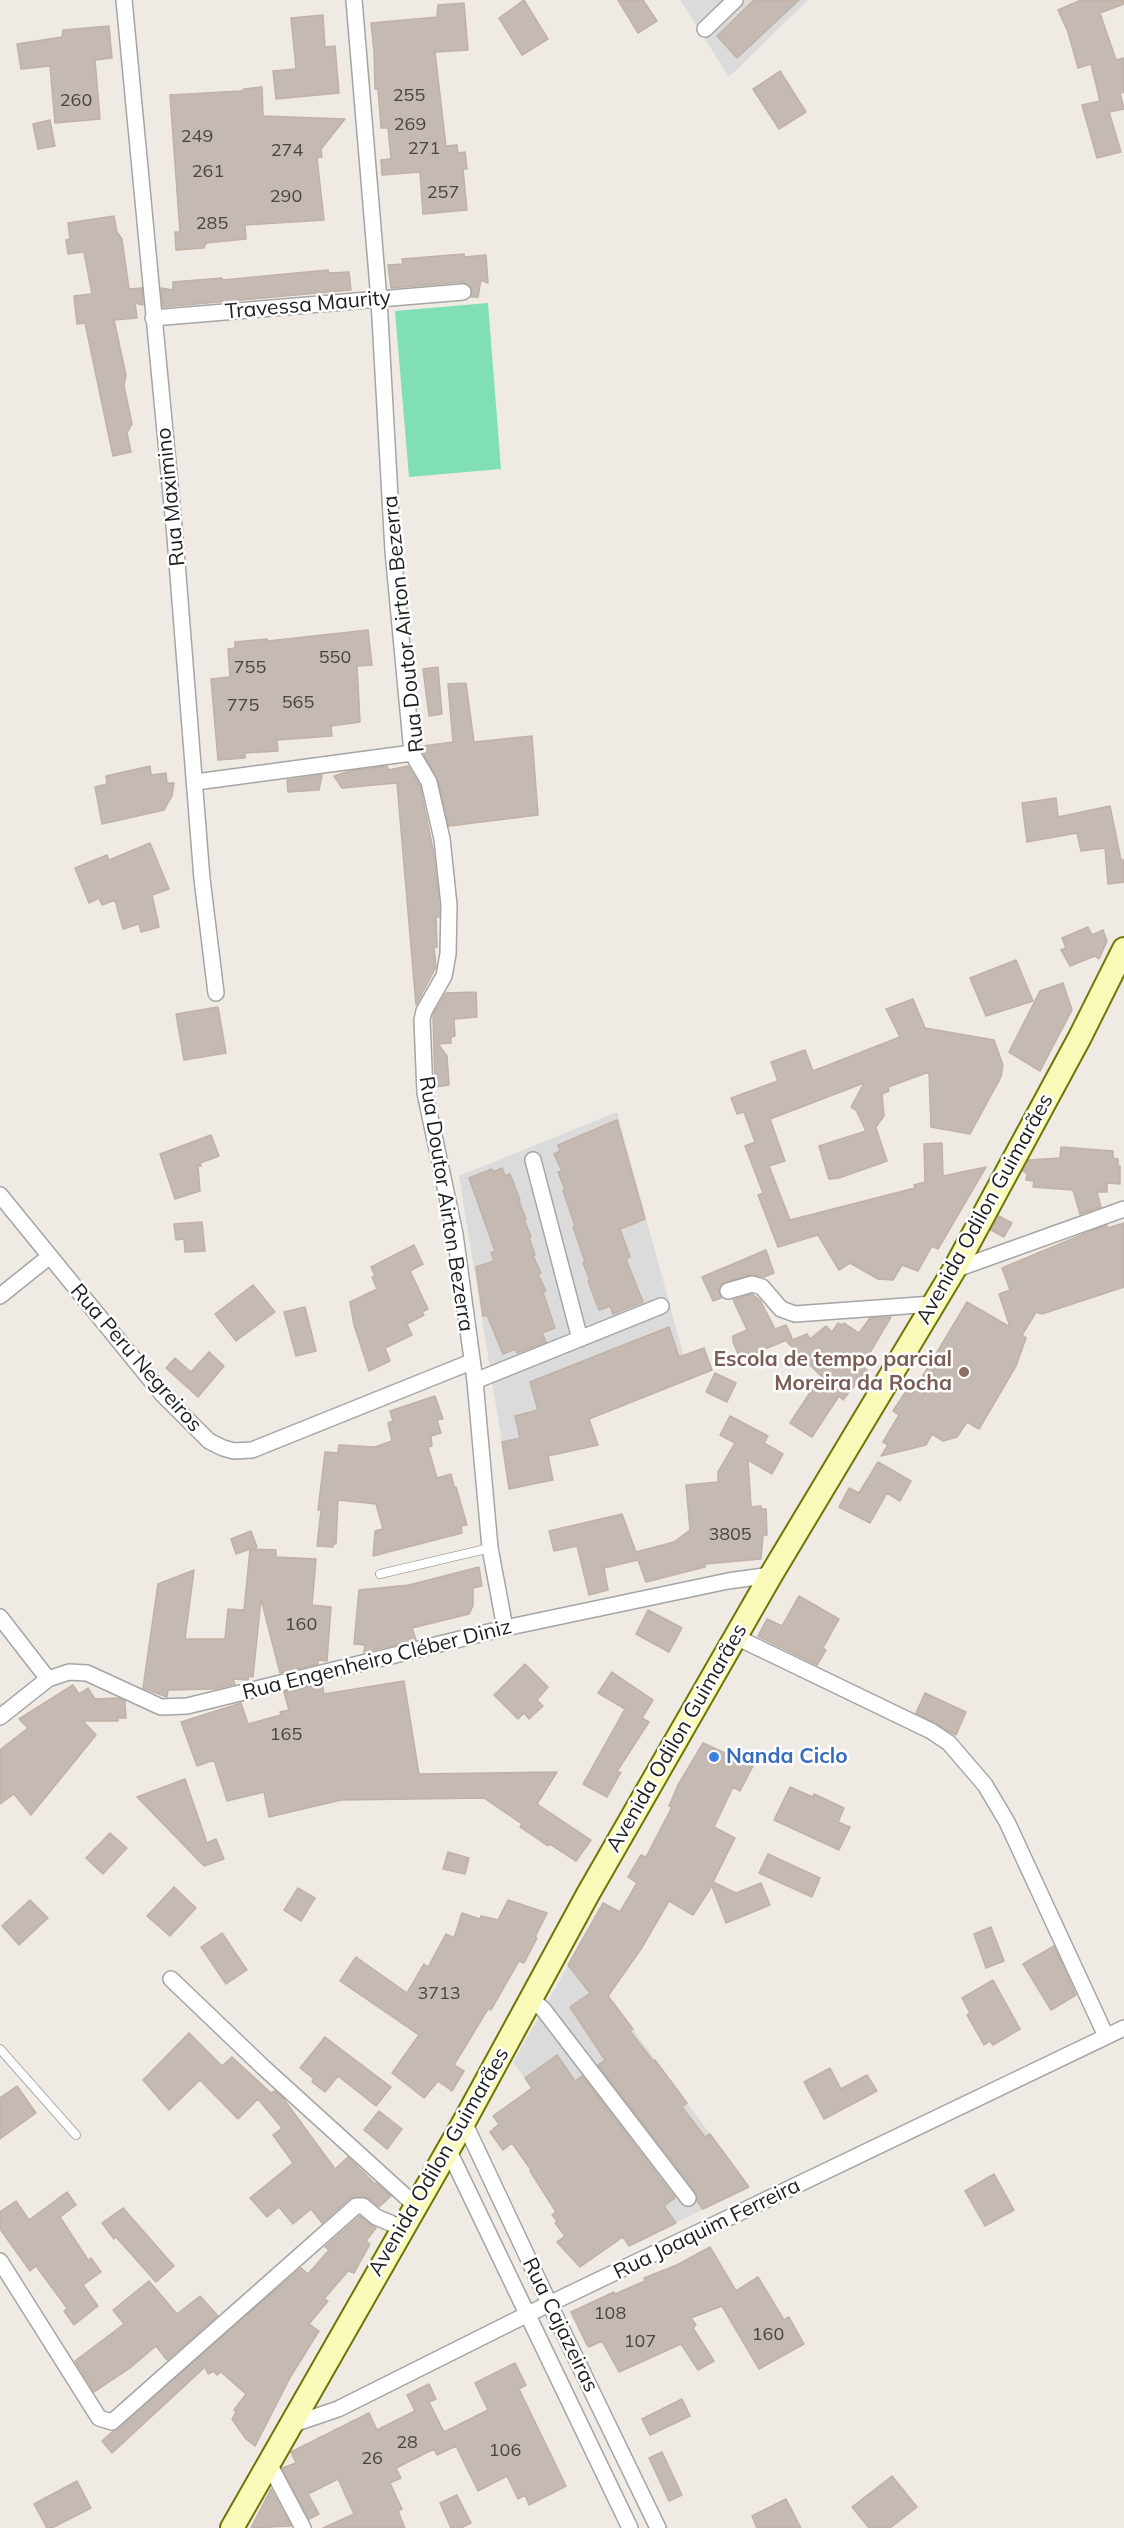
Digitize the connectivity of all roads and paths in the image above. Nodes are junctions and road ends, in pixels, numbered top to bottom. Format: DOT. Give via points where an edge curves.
graph roads {
  1 [pos="124,0"];
  2 [pos="354,0"];
  3 [pos="735,0"];
  4 [pos="705,29"];
  5 [pos="463,292"];
  6 [pos="379,300"];
  7 [pos="153,318"];
  8 [pos="412,753"];
  9 [pos="196,782"];
  10 [pos="1124,949"];
  11 [pos="216,993"];
  12 [pos="533,1160"];
  13 [pos="0,1195"];
  14 [pos="1124,1209"];
  15 [pos="50,1256"];
  16 [pos="954,1270"];
  17 [pos="728,1290"];
  18 [pos="0,1296"];
  19 [pos="933,1304"];
  20 [pos="661,1306"];
  21 [pos="580,1339"];
  22 [pos="471,1362"];
  23 [pos="475,1381"];
  24 [pos="490,1548"];
  25 [pos="380,1574"];
  26 [pos="771,1575"];
  27 [pos="0,1617"];
  28 [pos="505,1628"];
  29 [pos="736,1637"];
  30 [pos="48,1679"];
  31 [pos="0,1717"];
  32 [pos="171,1979"];
  33 [pos="531,1999"];
  34 [pos="1124,2028"];
  35 [pos="1106,2036"];
  36 [pos="0,2049"];
  37 [pos="464,2122"];
  38 [pos="75,2135"];
  39 [pos="448,2149"];
  40 [pos="688,2198"];
  41 [pos="415,2205"];
  42 [pos="402,2228"];
  43 [pos="0,2261"];
  44 [pos="550,2305"];
  45 [pos="526,2315"];
  46 [pos="288,2426"];
  47 [pos="268,2462"];
  48 [pos="232,2528"];
  49 [pos="303,2528"];
  50 [pos="630,2528"];
  51 [pos="658,2528"];
  1 -- 7 [label="street, Rua Maximino"];
  2 -- 6 [label="street, Rua Doutor Airton Bezerra"];
  3 -- 4 [label="street"];
  5 -- 6 [label="street, Travessa Maurity"];
  6 -- 7 [label="street, Travessa Maurity"];
  6 -- 8 [label="street, Rua Doutor Airton Bezerra" via="393,551"];
  7 -- 9 [label="street, Rua Maximino"];
  8 -- 9 [label="street"];
  8 -- 22 [label="street, Rua Doutor Airton Bezerra" via="429,782 442,839 449,905 444,976 422,1020 425,1093 455,1234"];
  9 -- 11 [label="street, Rua Maximino" via="202,879"];
  10 -- 16 [label="street, Avenida Odilon Guimarães"];
  12 -- 21 [label="street"];
  13 -- 15 [label="street, Rua Peru Negreiros"];
  14 -- 16 [label="street"];
  15 -- 18 [label="street"];
  15 -- 22 [label="street, Rua Peru Negreiros" via="163,1395 209,1441 224,1449 252,1450"];
  16 -- 19 [label="street, Avenida Odilon Guimarães"];
  17 -- 19 [label="street" via="752,1284 762,1287 782,1309 795,1314"];
  19 -- 26 [label="street, Avenida Odilon Guimarães"];
  20 -- 21 [label="street"];
  21 -- 23 [label="street"];
  22 -- 23 [label="street, Rua Doutor Airton Bezerra"];
  23 -- 24 [label="street, Rua Doutor Airton Bezerra"];
  24 -- 25 [label="lane"];
  24 -- 28 [label="street, Rua Doutor Airton Bezerra"];
  26 -- 28 [label="street, Rua Engenheiro Cléber Diniz"];
  26 -- 29 [label="street, Avenida Odilon Guimarães"];
  27 -- 30 [label="street"];
  28 -- 30 [label="street, Rua Engenheiro Cléber Diniz" via="172,1708 143,1700 87,1673 69,1672"];
  29 -- 33 [label="street, Avenida Odilon Guimarães"];
  29 -- 35 [label="street" via="949,1743 985,1785 1007,1822"];
  30 -- 31 [label="street, Rua Engenheiro Cléber Diniz"];
  32 -- 41 [label="street"];
  33 -- 37 [label="street, Avenida Odilon Guimarães"];
  33 -- 40 [label="street" via="543,2009"];
  34 -- 35 [label="street, Rua Joaquim Ferreira"];
  35 -- 44 [label="street, Rua Joaquim Ferreira"];
  36 -- 38 [label="lane"];
  37 -- 39 [label="street, Avenida Odilon Guimarães"];
  37 -- 44 [label="street, Rua Cajazeiras"];
  39 -- 41 [label="street, Avenida Odilon Guimarães"];
  39 -- 45 [label="street, Rua Cajazeiras"];
  41 -- 42 [label="street, Avenida Odilon Guimarães"];
  42 -- 43 [label="street" via="376,2217 363,2206 356,2206 112,2422 99,2418"];
  42 -- 46 [label="street, Avenida Odilon Guimarães"];
  44 -- 45 [label="street, Rua Joaquim Ferreira"];
  44 -- 51 [label="street, Rua Cajazeiras"];
  45 -- 46 [label="street, Rua Joaquim Ferreira" via="338,2409"];
  45 -- 50 [label="street, Rua Cajazeiras"];
  46 -- 47 [label="street, Avenida Odilon Guimarães"];
  47 -- 48 [label="street, Avenida Odilon Guimarães"];
  47 -- 49 [label="street"];
}
